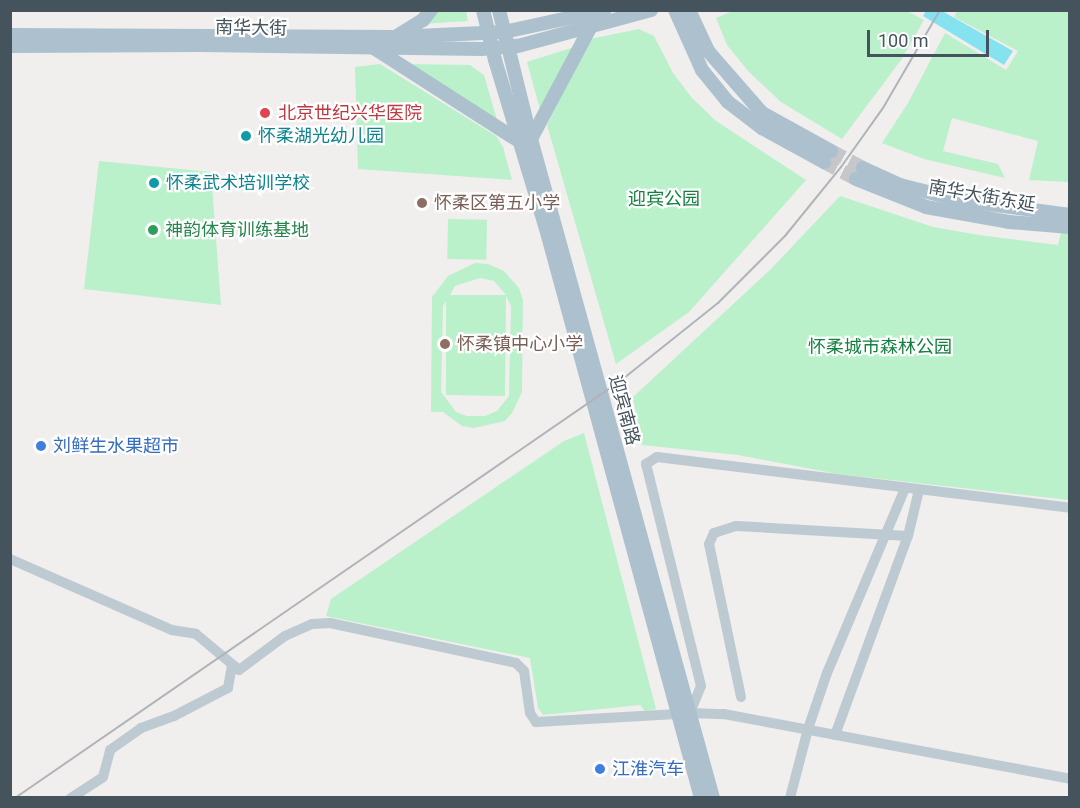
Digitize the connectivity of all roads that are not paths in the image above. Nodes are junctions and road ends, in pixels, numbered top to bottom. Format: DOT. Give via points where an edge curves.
graph roads {
  1 [pos="431,10"];
  2 [pos="483,10"];
  3 [pos="499,10"];
  4 [pos="651,10"];
  5 [pos="675,10"];
  6 [pos="689,10"];
  7 [pos="597,11"];
  8 [pos="590,28"];
  9 [pos="504,32"];
  10 [pos="488,33"];
  11 [pos="10,35"];
  12 [pos="395,37"];
  13 [pos="10,46"];
  14 [pos="507,47"];
  15 [pos="374,48"];
  16 [pos="492,49"];
  17 [pos="525,140"];
  18 [pos="1070,215"];
  19 [pos="1070,227"];
  20 [pos="905,488"];
  21 [pos="919,490"];
  22 [pos="1070,508"];
  23 [pos="884,534"];
  24 [pos="908,536"];
  25 [pos="10,559"];
  26 [pos="232,665"];
  27 [pos="741,697"];
  28 [pos="685,713"];
  29 [pos="808,729"];
  30 [pos="835,735"];
  31 [pos="1070,779"];
  32 [pos="71,798"];
  33 [pos="701,798"];
  34 [pos="713,798"];
  35 [pos="790,798"];
  1 -- 12 [label="main road" via="423,20"];
  2 -- 10 [label="main road, 迎宾南路"];
  3 -- 9 [label="main road, 迎宾南路"];
  4 -- 8 [label="main road, 南华大街"];
  5 -- 6 [label="main road" via="702,70 728,102 762,128 827,157 762,112 708,51"];
  7 -- 9 [label="main road, 南华大街"];
  8 -- 14 [label="main road, 南华大街"];
  8 -- 17 [label="main road"];
  9 -- 10 [label="main road, 南华大街"];
  9 -- 14 [label="main road, 迎宾南路"];
  10 -- 12 [label="main road, 南华大街"];
  10 -- 16 [label="main road, 迎宾南路"];
  11 -- 12 [label="main road, 南华大街"];
  13 -- 15 [label="main road, 南华大街"];
  14 -- 16 [label="main road, 南华大街"];
  14 -- 17 [label="main road, 迎宾南路"];
  15 -- 16 [label="main road, 南华大街"];
  15 -- 17 [label="main road"];
  16 -- 17 [label="main road, 迎宾南路"];
  17 -- 28 [label="main road, 迎宾南路"];
  18 -- 19 [label="main road, 南华大街东延" via="959,200 860,173 926,207 1009,222"];
  20 -- 21 [label="street"];
  20 -- 23 [label="street"];
  20 -- 28 [label="street" via="657,457 646,464 701,686"];
  21 -- 22 [label="street"];
  21 -- 24 [label="street"];
  23 -- 24 [label="street"];
  23 -- 27 [label="street" via="736,526 714,533 709,544"];
  23 -- 29 [label="street"];
  24 -- 30 [label="street"];
  25 -- 26 [label="street" via="172,630 196,634"];
  26 -- 28 [label="street" via="239,670 285,636 312,624 330,623 516,663 524,671 530,714 536,722"];
  26 -- 32 [label="street" via="228,688 141,728 110,750 103,777"];
  28 -- 29 [label="street" via="724,714"];
  28 -- 33 [label="main road, 迎宾南路"];
  28 -- 34 [label="main road, 迎宾南路"];
  29 -- 30 [label="street"];
  29 -- 35 [label="street"];
  30 -- 31 [label="street"];
}
